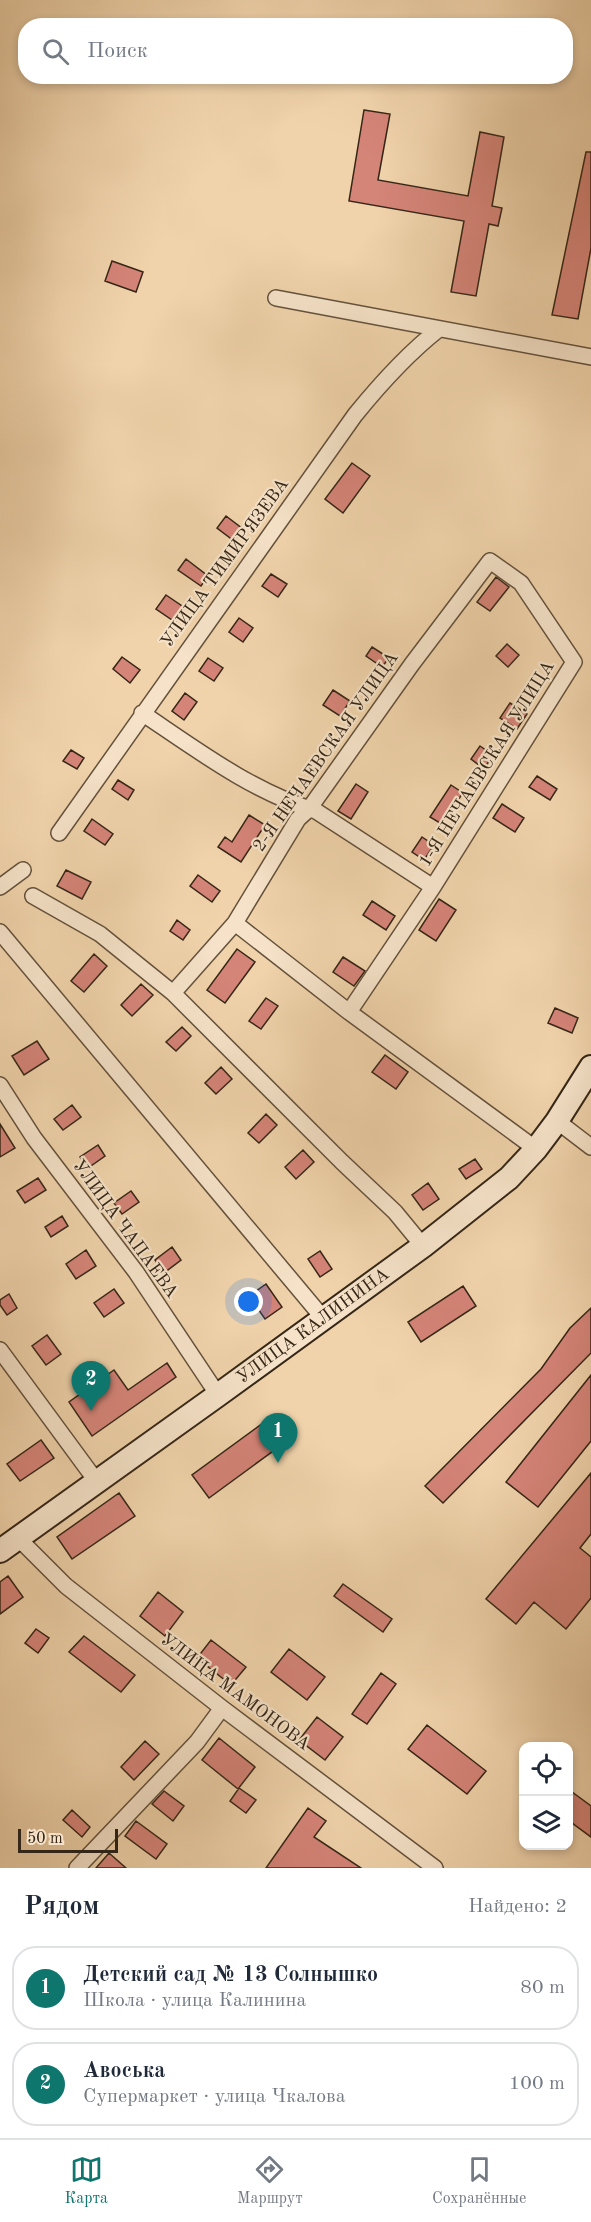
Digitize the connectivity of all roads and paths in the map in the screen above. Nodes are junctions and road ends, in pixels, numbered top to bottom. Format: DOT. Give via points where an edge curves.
graph roads {
  1 [pos="276,298"];
  2 [pos="439,329"];
  3 [pos="591,357"];
  4 [pos="574,662"];
  5 [pos="142,713"];
  6 [pos="309,809"];
  7 [pos="59,833"];
  8 [pos="23,870"];
  9 [pos="0,887"];
  10 [pos="433,887"];
  11 [pos="33,896"];
  12 [pos="235,923"];
  13 [pos="0,932"];
  14 [pos="172,993"];
  15 [pos="349,1012"];
  16 [pos="591,1067"];
  17 [pos="0,1085"];
  18 [pos="557,1121"];
  19 [pos="591,1147"];
  20 [pos="536,1149"];
  21 [pos="423,1245"];
  22 [pos="323,1318"];
  23 [pos="0,1350"];
  24 [pos="218,1395"];
  25 [pos="98,1482"];
  26 [pos="9,1544"];
  27 [pos="222,1708"];
  28 [pos="77,1868"];
  29 [pos="435,1868"];
  1 -- 2 [label="street"];
  2 -- 3 [label="street"];
  2 -- 5 [label="street, УЛИЦА ТИМИРЯЗЕВА" via="388,374 356,415"];
  4 -- 6 [label="street, 2-Я НЕЧАЕВСКАЯ УЛИЦА" via="521,583 490,561"];
  4 -- 10 [label="street, 1-Я НЕЧАЕВСКАЯ УЛИЦА"];
  5 -- 6 [label="street, 1-Я НЕЧАЕВСКАЯ УЛИЦА" via="218,764"];
  5 -- 7 [label="street, УЛИЦА ТИМИРЯЗЕВА"];
  6 -- 10 [label="street, 1-Я НЕЧАЕВСКАЯ УЛИЦА"];
  6 -- 12 [label="street, 2-Я НЕЧАЕВСКАЯ УЛИЦА" via="298,819"];
  8 -- 9 [label="street"];
  10 -- 15 [label="street, 1-Я НЕЧАЕВСКАЯ УЛИЦА"];
  11 -- 14 [label="street" via="100,934"];
  12 -- 14 [label="street, 2-Я НЕЧАЕВСКАЯ УЛИЦА"];
  12 -- 15 [label="street"];
  13 -- 22 [label="street"];
  14 -- 21 [label="street" via="395,1212"];
  15 -- 20 [label="street"];
  16 -- 18 [label="main road, УЛИЦА КАЛИНИНА"];
  17 -- 24 [label="street, УЛИЦА ЧАПАЕВА" via="34,1138 136,1272"];
  18 -- 19 [label="street"];
  18 -- 20 [label="main road, УЛИЦА КАЛИНИНА"];
  20 -- 21 [label="main road, УЛИЦА КАЛИНИНА" via="509,1178"];
  21 -- 22 [label="main road, УЛИЦА КАЛИНИНА"];
  22 -- 24 [label="main road, УЛИЦА КАЛИНИНА"];
  23 -- 25 [label="street"];
  24 -- 25 [label="main road, УЛИЦА КАЛИНИНА"];
  25 -- 26 [label="main road, УЛИЦА КАЛИНИНА"];
  26 -- 27 [label="street, УЛИЦА МАМОНОВА"];
  27 -- 28 [label="street" via="197,1742"];
  27 -- 29 [label="street, УЛИЦА МАМОНОВА"];
}
